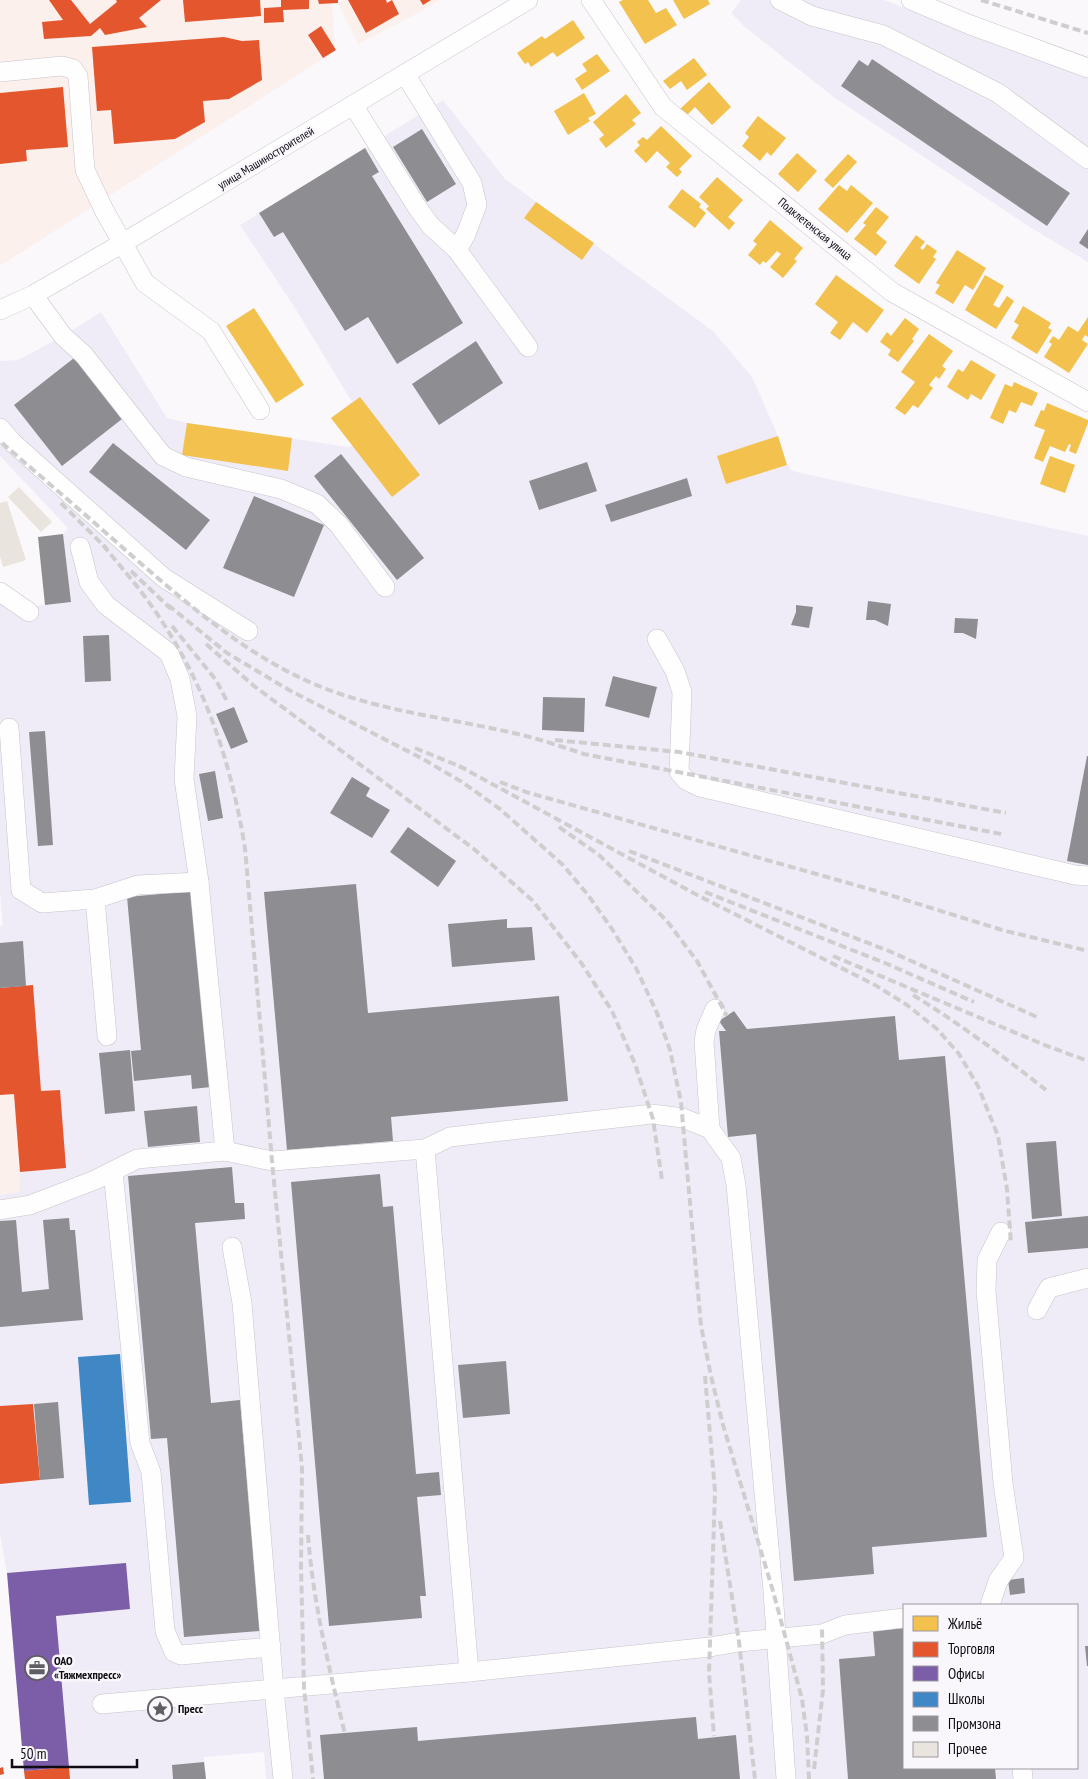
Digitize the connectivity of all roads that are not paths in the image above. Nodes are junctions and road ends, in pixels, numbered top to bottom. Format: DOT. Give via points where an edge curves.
graph roads {
  1 [pos="528,0"];
  2 [pos="591,0"];
  3 [pos="780,0"];
  4 [pos="911,0"];
  5 [pos="1088,68"];
  6 [pos="0,72"];
  7 [pos="406,74"];
  8 [pos="353,105"];
  9 [pos="1088,159"];
  10 [pos="124,243"];
  11 [pos="457,250"];
  12 [pos="34,295"];
  13 [pos="0,310"];
  14 [pos="528,347"];
  15 [pos="1088,402"];
  16 [pos="260,410"];
  17 [pos="0,428"];
  18 [pos="80,546"];
  19 [pos="385,587"];
  20 [pos="0,592"];
  21 [pos="29,612"];
  22 [pos="248,631"];
  23 [pos="657,639"];
  24 [pos="9,728"];
  25 [pos="1088,876"];
  26 [pos="199,882"];
  27 [pos="95,899"];
  28 [pos="714,1009"];
  29 [pos="107,1036"];
  30 [pos="710,1129"];
  31 [pos="425,1149"];
  32 [pos="224,1152"];
  33 [pos="113,1171"];
  34 [pos="0,1210"];
  35 [pos="1001,1232"];
  36 [pos="232,1247"];
  37 [pos="1088,1278"];
  38 [pos="1037,1310"];
  39 [pos="990,1604"];
  40 [pos="903,1618"];
  41 [pos="776,1638"];
  42 [pos="271,1647"];
  43 [pos="469,1672"];
  44 [pos="274,1689"];
  45 [pos="102,1704"];
  46 [pos="283,1779"];
  47 [pos="786,1779"];
  1 -- 7 [label="street, улица Машиностроителей"];
  2 -- 15 [label="street, Подклетенская улица" via="663,107 892,292"];
  3 -- 9 [label="street" via="812,16 883,35 998,93"];
  4 -- 5 [label="street"];
  6 -- 10 [label="street" via="62,66 74,68 78,76 85,170"];
  7 -- 8 [label="street, улица Машиностроителей"];
  7 -- 11 [label="street" via="472,183 477,205"];
  8 -- 10 [label="street, улица Машиностроителей"];
  8 -- 11 [label="street" via="417,207 430,225"];
  10 -- 12 [label="street, улица Машиностроителей"];
  10 -- 16 [label="street" via="145,283 211,331"];
  11 -- 14 [label="street"];
  12 -- 13 [label="street, улица Машиностроителей"];
  12 -- 19 [label="street" via="163,456 186,467 281,489 316,504 339,525"];
  17 -- 22 [label="street" via="164,578"];
  18 -- 26 [label="street" via="89,582 106,605 169,653 180,679 187,716 184,779"];
  20 -- 21 [label="street"];
  23 -- 25 [label="street" via="675,671 682,692 679,772 686,780 700,787 1075,876"];
  24 -- 27 [label="street" via="21,890 42,904"];
  26 -- 27 [label="street" via="138,885"];
  26 -- 32 [label="street"];
  27 -- 29 [label="street"];
  28 -- 30 [label="street" via="704,1041"];
  30 -- 31 [label="street" via="683,1118 652,1114 450,1137"];
  30 -- 41 [label="street" via="731,1158 736,1185"];
  31 -- 32 [label="street" via="272,1161"];
  31 -- 43 [label="street"];
  32 -- 33 [label="street" via="137,1159"];
  33 -- 34 [label="street" via="30,1205"];
  33 -- 42 [label="street" via="140,1443 151,1472 166,1631 174,1652 181,1655"];
  35 -- 39 [label="street" via="987,1260 986,1291 1003,1483 1014,1558 998,1581"];
  36 -- 42 [label="street" via="242,1304"];
  37 -- 38 [label="street" via="1049,1288"];
  40 -- 41 [label="street" via="846,1625 822,1634"];
  41 -- 43 [label="street" via="710,1648"];
  41 -- 47 [label="street"];
  42 -- 44 [label="street"];
  43 -- 44 [label="street"];
  44 -- 45 [label="street"];
  44 -- 46 [label="street"];
}
